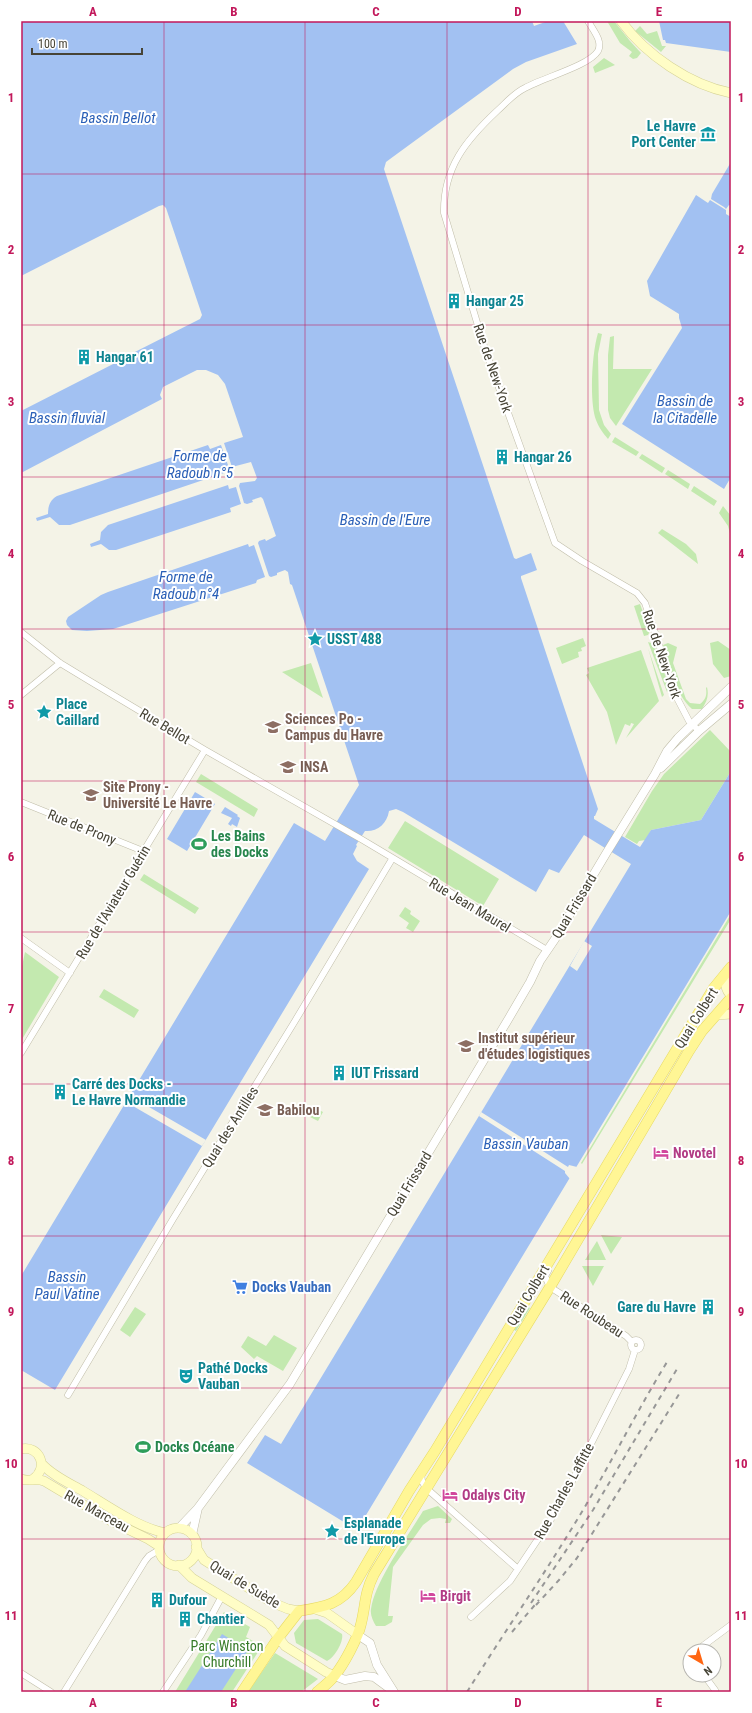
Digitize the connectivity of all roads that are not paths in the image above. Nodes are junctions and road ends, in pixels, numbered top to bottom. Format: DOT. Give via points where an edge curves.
graph roads {
  1 [pos="588,21"];
  2 [pos="621,21"];
  3 [pos="731,94"];
  4 [pos="21,632"];
  5 [pos="60,663"];
  6 [pos="731,687"];
  7 [pos="21,695"];
  8 [pos="731,704"];
  9 [pos="693,724"];
  10 [pos="699,731"];
  11 [pos="205,750"];
  12 [pos="655,774"];
  13 [pos="21,802"];
  14 [pos="361,840"];
  15 [pos="143,851"];
  16 [pos="392,859"];
  17 [pos="21,938"];
  18 [pos="547,950"];
  19 [pos="729,970"];
  20 [pos="70,973"];
  21 [pos="731,996"];
  22 [pos="731,1014"];
  23 [pos="716,1015"];
  24 [pos="21,1054"];
  25 [pos="594,1213"];
  26 [pos="572,1221"];
  27 [pos="552,1255"];
  28 [pos="550,1287"];
  29 [pos="635,1350"];
  30 [pos="68,1395"];
  31 [pos="21,1449"];
  32 [pos="42,1464"];
  33 [pos="422,1470"];
  34 [pos="33,1479"];
  35 [pos="21,1480"];
  36 [pos="426,1488"];
  37 [pos="409,1491"];
  38 [pos="198,1508"];
  39 [pos="179,1528"];
  40 [pos="165,1533"];
  41 [pos="192,1534"];
  42 [pos="196,1547"];
  43 [pos="159,1548"];
  44 [pos="179,1565"];
  45 [pos="518,1569"];
  46 [pos="222,1596"];
  47 [pos="315,1609"];
  48 [pos="299,1611"];
  49 [pos="472,1616"];
  50 [pos="731,1625"];
  51 [pos="358,1634"];
  52 [pos="278,1638"];
  53 [pos="707,1643"];
  54 [pos="21,1673"];
  55 [pos="335,1676"];
  56 [pos="710,1683"];
  57 [pos="715,1690"];
  58 [pos="393,1691"];
  59 [pos="51,1692"];
  60 [pos="64,1692"];
  61 [pos="163,1692"];
  62 [pos="242,1692"];
  63 [pos="317,1692"];
  1 -- 9 [label="street, Rue de New-York" via="599,39 600,46 597,52 585,62 524,88 484,123 467,142 451,170 446,184 444,213 486,349 555,543 641,597 677,698"];
  2 -- 3 [label="main road" via="646,49 675,69 706,86"];
  4 -- 5 [label="street, Rue Bellot"];
  5 -- 7 [label="street"];
  5 -- 11 [label="street, Rue Bellot"];
  6 -- 9 [label="street"];
  8 -- 10 [label="street"];
  9 -- 10 [label="street, Rue de New-York"];
  9 -- 12 [label="street" via="667,751"];
  10 -- 12 [label="street"];
  11 -- 14 [label="street, Rue Bellot"];
  11 -- 15 [label="street, Rue de l'Aviateur Guérin"];
  12 -- 18 [label="street, Quai Frissard"];
  13 -- 15 [label="street, Rue de Prony"];
  14 -- 16 [label="street, Rue Jean Maurel"];
  15 -- 20 [label="street, Rue de l'Aviateur Guérin"];
  16 -- 18 [label="street, Rue Jean Maurel"];
  16 -- 30 [label="street, Quai des Antilles" via="172,1219"];
  17 -- 20 [label="street"];
  18 -- 38 [label="street, Quai Frissard" via="290,1384"];
  19 -- 21 [label="main road" via="726,986"];
  19 -- 26 [label="main road, Quai Colbert" via="713,989"];
  20 -- 24 [label="street, Rue de l'Aviateur Guérin"];
  21 -- 23 [label="main road, Quai Colbert"];
  22 -- 23 [label="main road"];
  23 -- 25 [label="main road, Quai Colbert" via="689,1051"];
  25 -- 26 [label="main road"];
  25 -- 28 [label="main road, Quai Colbert"];
  26 -- 27 [label="main road, Quai Colbert"];
  27 -- 28 [label="street" via="545,1276"];
  27 -- 33 [label="main road, Quai Colbert"];
  28 -- 29 [label="street, Rue Roubeau" via="632,1342 637,1340 641,1343 640,1348"];
  28 -- 36 [label="main road, Quai Colbert"];
  29 -- 45 [label="street, Rue Charles Laffitte" via="629,1369 560,1504"];
  31 -- 32 [label="main road, Rue Marceau" via="28,1448 37,1452"];
  32 -- 34 [label="main road" via="40,1473"];
  32 -- 40 [label="main road, Rue Marceau" via="55,1475 110,1508"];
  33 -- 36 [label="street" via="422,1481"];
  33 -- 37 [label="main road, Quai Colbert"];
  34 -- 35 [label="main road, Rue Marceau"];
  34 -- 43 [label="main road, Rue Marceau" via="44,1481 111,1521 148,1538"];
  36 -- 37 [label="street" via="414,1486"];
  36 -- 45 [label="street"];
  36 -- 51 [label="main road, Quai Colbert" via="368,1585"];
  37 -- 47 [label="main road, Quai Colbert" via="349,1592 336,1602"];
  38 -- 39 [label="street, Quai Frissard"];
  38 -- 41 [label="street, Quai Frissard"];
  39 -- 40 [label="main road"];
  39 -- 41 [label="main road"];
  40 -- 43 [label="main road"];
  41 -- 42 [label="main road"];
  42 -- 44 [label="main road" via="192,1559"];
  42 -- 48 [label="main road, Quai de Suède" via="204,1560 271,1602"];
  43 -- 44 [label="main road" via="164,1560"];
  43 -- 60 [label="street" via="145,1561"];
  44 -- 46 [label="main road, Quai de Suède" via="192,1578"];
  45 -- 49 [label="street, Rue Charles Laffitte" via="510,1582"];
  46 -- 52 [label="main road, Quai de Suède" via="269,1625"];
  46 -- 61 [label="street" via="201,1635"];
  47 -- 48 [label="main road, Quai Colbert"];
  47 -- 51 [label="main road" via="327,1613"];
  48 -- 52 [label="main road"];
  50 -- 53 [label="street"];
  51 -- 55 [label="main road, Quai Colbert"];
  51 -- 58 [label="street" via="372,1646 378,1664"];
  52 -- 55 [label="main road" via="285,1646"];
  52 -- 62 [label="main road"];
  54 -- 59 [label="street"];
  55 -- 58 [label="street" via="345,1680 374,1677"];
  55 -- 63 [label="main road, Quai Colbert"];
  56 -- 57 [label="street"];
}
